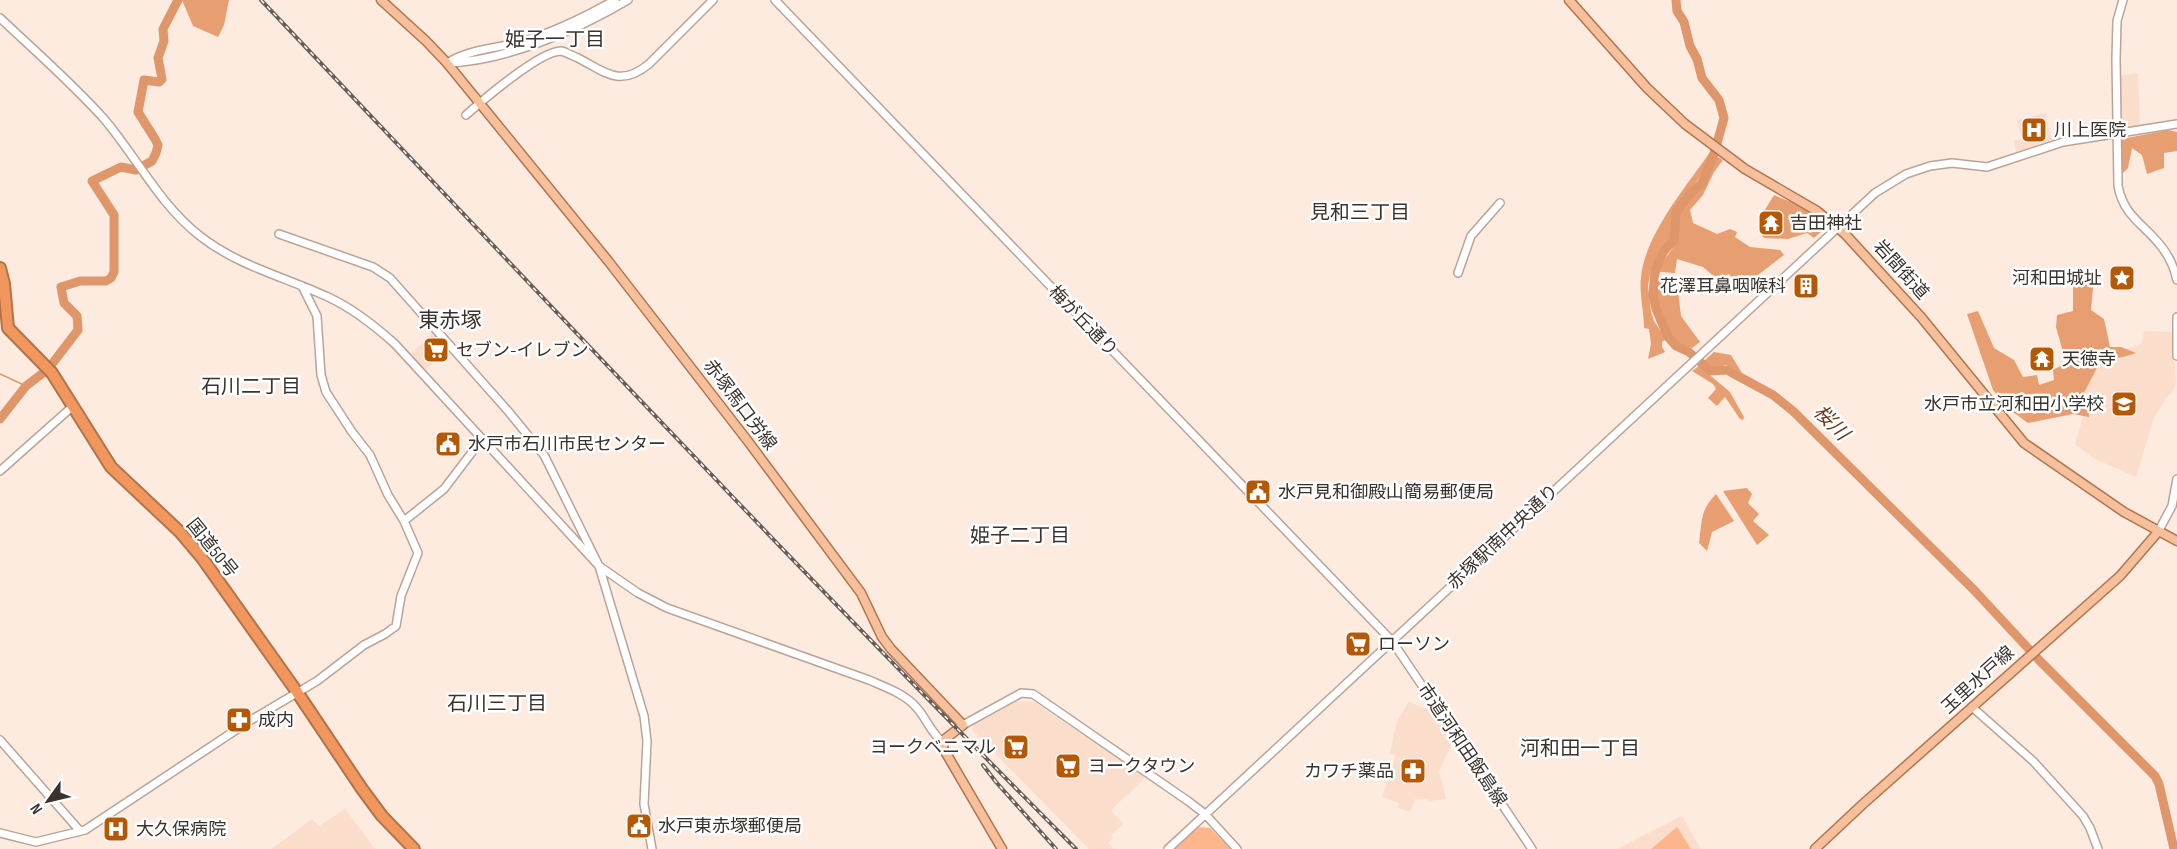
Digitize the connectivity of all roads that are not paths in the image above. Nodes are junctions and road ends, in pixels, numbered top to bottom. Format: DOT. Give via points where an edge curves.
graph roads {
  1 [pos="381,0"];
  2 [pos="615,0"];
  3 [pos="628,0"];
  4 [pos="713,0"];
  5 [pos="775,0"];
  6 [pos="1569,0"];
  7 [pos="2123,0"];
  8 [pos="0,18"];
  9 [pos="4,26"];
  10 [pos="447,63"];
  11 [pos="480,103"];
  12 [pos="466,115"];
  13 [pos="2177,124"];
  14 [pos="2116,132"];
  15 [pos="1500,203"];
  16 [pos="1837,226"];
  17 [pos="279,234"];
  18 [pos="0,268"];
  19 [pos="1458,273"];
  20 [pos="2177,280"];
  21 [pos="302,286"];
  22 [pos="2177,317"];
  23 [pos="3,324"];
  24 [pos="2177,356"];
  25 [pos="73,406"];
  26 [pos="482,439"];
  27 [pos="0,471"];
  28 [pos="2177,479"];
  29 [pos="404,521"];
  30 [pos="2158,532"];
  31 [pos="2177,541"];
  32 [pos="598,567"];
  33 [pos="1392,641"];
  34 [pos="297,692"];
  35 [pos="1972,707"];
  36 [pos="963,725"];
  37 [pos="0,740"];
  38 [pos="943,742"];
  39 [pos="1205,814"];
  40 [pos="80,831"];
  41 [pos="0,833"];
  42 [pos="36,842"];
  43 [pos="31,849"];
  44 [pos="414,849"];
  45 [pos="652,849"];
  46 [pos="1002,849"];
  47 [pos="1168,849"];
  48 [pos="1237,849"];
  49 [pos="1532,849"];
  50 [pos="1815,849"];
  51 [pos="2098,849"];
  1 -- 10 [label="main road, 赤塚馬口労線"];
  2 -- 10 [label="street" via="543,35"];
  3 -- 10 [label="street" via="538,43"];
  4 -- 11 [label="street" via="638,72 616,77 565,52 555,52"];
  5 -- 33 [label="street, 梅が丘通り"];
  6 -- 16 [label="main road, 岩間街道" via="1660,101 1712,145"];
  7 -- 14 [label="street" via="2117,26"];
  8 -- 9 [label="street"];
  9 -- 21 [label="street" via="100,115 172,209 202,238 250,266"];
  10 -- 11 [label="main road, 赤塚馬口労線"];
  11 -- 12 [label="street"];
  11 -- 36 [label="main road, 赤塚馬口労線" via="747,440 861,593 891,649"];
  13 -- 14 [label="street, 赤塚駅南中央通り"];
  14 -- 16 [label="street, 赤塚駅南中央通り" via="2063,142 1987,167 1952,163 1923,168 1875,193"];
  14 -- 20 [label="street" via="2119,193 2132,217 2167,254"];
  15 -- 19 [label="street" via="1471,236"];
  16 -- 30 [label="main road, 岩間街道" via="1922,317 2025,443"];
  16 -- 33 [label="street, 赤塚駅南中央通り"];
  17 -- 32 [label="street" via="373,267 398,285 544,455"];
  18 -- 23 [label="highway, 国道50号" via="4,284"];
  21 -- 26 [label="street" via="335,301 380,330"];
  21 -- 29 [label="street" via="317,316 326,392 370,455"];
  22 -- 24 [label="street"];
  23 -- 25 [label="highway, 国道50号" via="52,373"];
  25 -- 27 [label="street"];
  25 -- 34 [label="highway, 国道50号" via="111,468 190,544"];
  26 -- 29 [label="street" via="444,489"];
  26 -- 32 [label="street"];
  28 -- 30 [label="street" via="2173,501"];
  29 -- 34 [label="street" via="418,553 401,596 397,625"];
  30 -- 31 [label="main road, 岩間街道"];
  30 -- 35 [label="main road, 玉里水戸線" via="2120,576"];
  32 -- 38 [label="street" via="667,608 891,690 915,705"];
  32 -- 45 [label="street" via="647,728 644,804"];
  33 -- 39 [label="street, 赤塚駅南中央通り"];
  33 -- 49 [label="street, 市道河和田飯島線"];
  34 -- 40 [label="street"];
  34 -- 44 [label="highway, 国道50号" via="373,804"];
  35 -- 50 [label="main road, 玉里水戸線"];
  35 -- 51 [label="street" via="2033,761 2083,816"];
  36 -- 38 [label="main road"];
  36 -- 39 [label="street" via="1016,695 1033,694"];
  37 -- 40 [label="street"];
  38 -- 46 [label="main road"];
  39 -- 47 [label="street, 赤塚駅南中央通り"];
  39 -- 48 [label="street"];
  40 -- 42 [label="street"];
  41 -- 42 [label="street"];
  42 -- 43 [label="street"];
}
